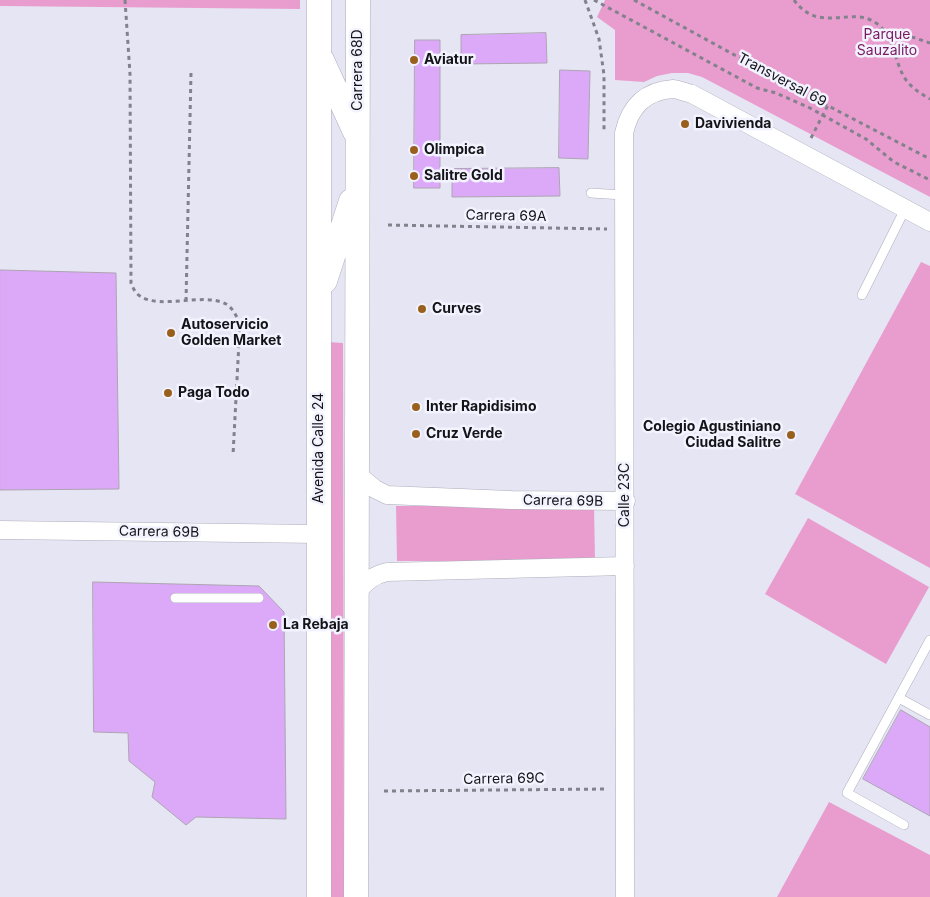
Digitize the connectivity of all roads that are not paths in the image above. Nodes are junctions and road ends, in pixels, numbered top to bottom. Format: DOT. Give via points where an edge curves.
graph roads {
  1 [pos="319,0"];
  2 [pos="358,0"];
  3 [pos="318,51"];
  4 [pos="358,140"];
  5 [pos="358,181"];
  6 [pos="591,193"];
  7 [pos="623,195"];
  8 [pos="905,209"];
  9 [pos="930,222"];
  10 [pos="862,295"];
  11 [pos="318,299"];
  12 [pos="357,474"];
  13 [pos="626,501"];
  14 [pos="0,530"];
  15 [pos="319,534"];
  16 [pos="625,566"];
  17 [pos="357,592"];
  18 [pos="175,598"];
  19 [pos="260,598"];
  20 [pos="930,640"];
  21 [pos="898,698"];
  22 [pos="930,715"];
  23 [pos="904,825"];
  24 [pos="319,897"];
  25 [pos="356,897"];
  26 [pos="626,897"];
  1 -- 3 [label="main road, Avenida Calle 24"];
  2 -- 4 [label="main road, Carrera 68D"];
  3 -- 4 [label="main road"];
  3 -- 11 [label="main road, Avenida Calle 24"];
  4 -- 5 [label="main road"];
  5 -- 11 [label="main road"];
  5 -- 12 [label="main road"];
  6 -- 7 [label="lane"];
  7 -- 8 [label="street, Calle 23C" via="627,120 642,99 674,89 692,94"];
  7 -- 13 [label="street, Calle 23C"];
  8 -- 9 [label="street"];
  8 -- 10 [label="lane"];
  11 -- 15 [label="main road, Avenida Calle 24"];
  12 -- 13 [label="street, Carrera 69B" via="387,496"];
  12 -- 17 [label="main road"];
  13 -- 16 [label="street, Calle 23C"];
  14 -- 15 [label="street, Carrera 69B"];
  15 -- 24 [label="main road, Avenida Calle 24"];
  16 -- 17 [label="street" via="387,572 376,574"];
  16 -- 26 [label="street, Calle 23C"];
  17 -- 25 [label="main road"];
  18 -- 19 [label="lane"];
  20 -- 21 [label="lane"];
  21 -- 22 [label="lane"];
  21 -- 23 [label="lane" via="847,793"];
}
